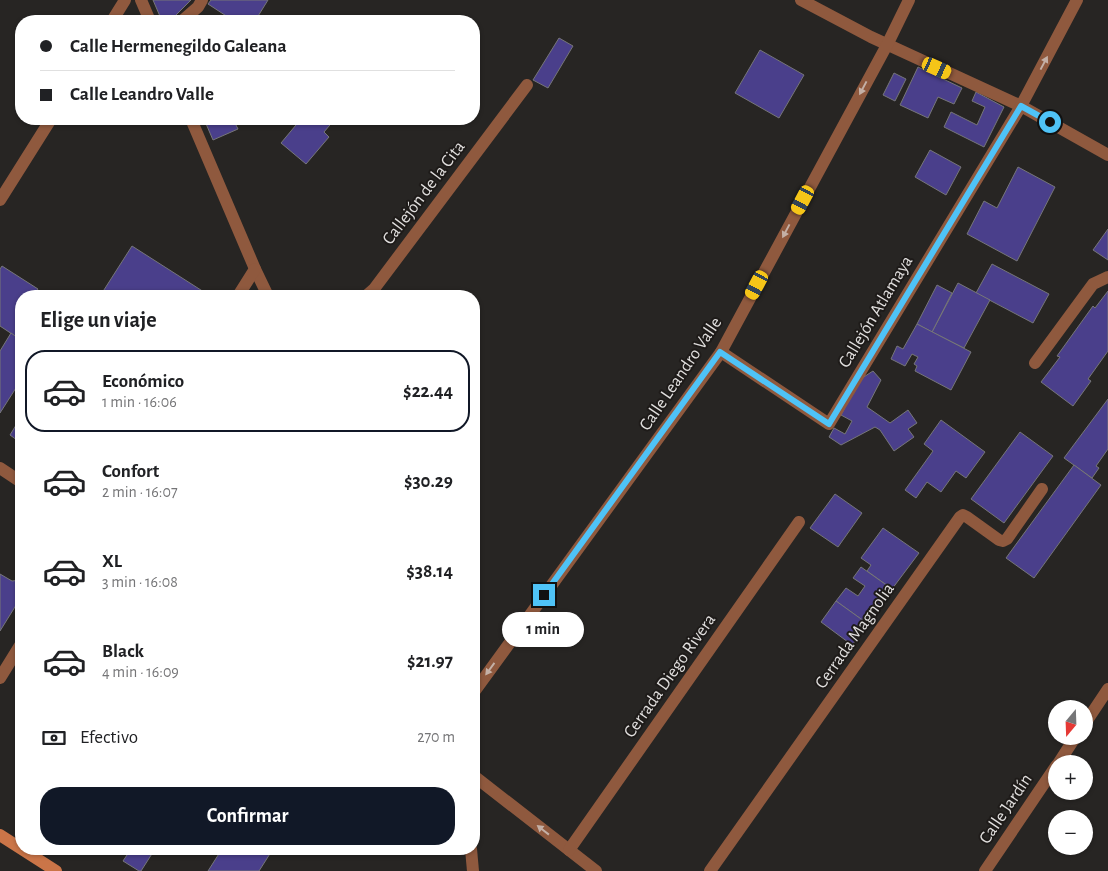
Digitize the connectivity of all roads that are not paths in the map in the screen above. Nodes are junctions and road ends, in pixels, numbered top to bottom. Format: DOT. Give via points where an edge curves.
graph roads {
  1 [pos="126,0"];
  2 [pos="141,0"];
  3 [pos="202,0"];
  4 [pos="801,0"];
  5 [pos="909,0"];
  6 [pos="1078,0"];
  7 [pos="116,15"];
  8 [pos="147,15"];
  9 [pos="189,15"];
  10 [pos="886,45"];
  11 [pos="527,85"];
  12 [pos="1021,106"];
  13 [pos="47,125"];
  14 [pos="195,125"];
  15 [pos="1108,155"];
  16 [pos="0,200"];
  17 [pos="255,269"];
  18 [pos="1108,277"];
  19 [pos="242,290"];
  20 [pos="265,290"];
  21 [pos="374,290"];
  22 [pos="720,352"];
  23 [pos="1035,363"];
  24 [pos="0,468"];
  25 [pos="15,478"];
  26 [pos="1042,489"];
  27 [pos="799,522"];
  28 [pos="15,654"];
  29 [pos="0,678"];
  30 [pos="480,684"];
  31 [pos="1108,689"];
  32 [pos="1093,712"];
  33 [pos="1048,778"];
  34 [pos="480,781"];
  35 [pos="0,835"];
  36 [pos="15,845"];
  37 [pos="569,850"];
  38 [pos="31,855"];
  39 [pos="471,855"];
  40 [pos="56,871"];
  41 [pos="473,871"];
  42 [pos="596,871"];
  43 [pos="710,871"];
  44 [pos="985,871"];
  1 -- 7 [label="street"];
  2 -- 8 [label="street"];
  3 -- 9 [label="street"];
  4 -- 10 [label="street"];
  5 -- 10 [label="street, Calle Leandro Valle"];
  12 -- 6 [label="street, one-way"];
  10 -- 12 [label="street"];
  10 -- 22 [label="street, Calle Leandro Valle, one-way"];
  11 -- 21 [label="street, Callejón de la Cita"];
  12 -- 15 [label="street"];
  12 -- 22 [label="street, Callejón Atlamaya" via="829,424"];
  13 -- 16 [label="street"];
  14 -- 17 [label="street"];
  17 -- 19 [label="street"];
  17 -- 20 [label="street"];
  18 -- 23 [label="street" via="1093,284"];
  22 -- 30 [label="street, Calle Leandro Valle, one-way"];
  24 -- 25 [label="street"];
  26 -- 43 [label="street, Cerrada Magnolia" via="1008,539 1003,541 967,517 960,517"];
  27 -- 37 [label="street, Cerrada Diego Rivera"];
  28 -- 29 [label="street"];
  31 -- 32 [label="street"];
  33 -- 44 [label="street, Calle Jardín"];
  37 -- 34 [label="street, one-way"];
  35 -- 36 [label="main road"];
  37 -- 42 [label="street"];
  38 -- 40 [label="main road"];
  39 -- 41 [label="street"];
}
